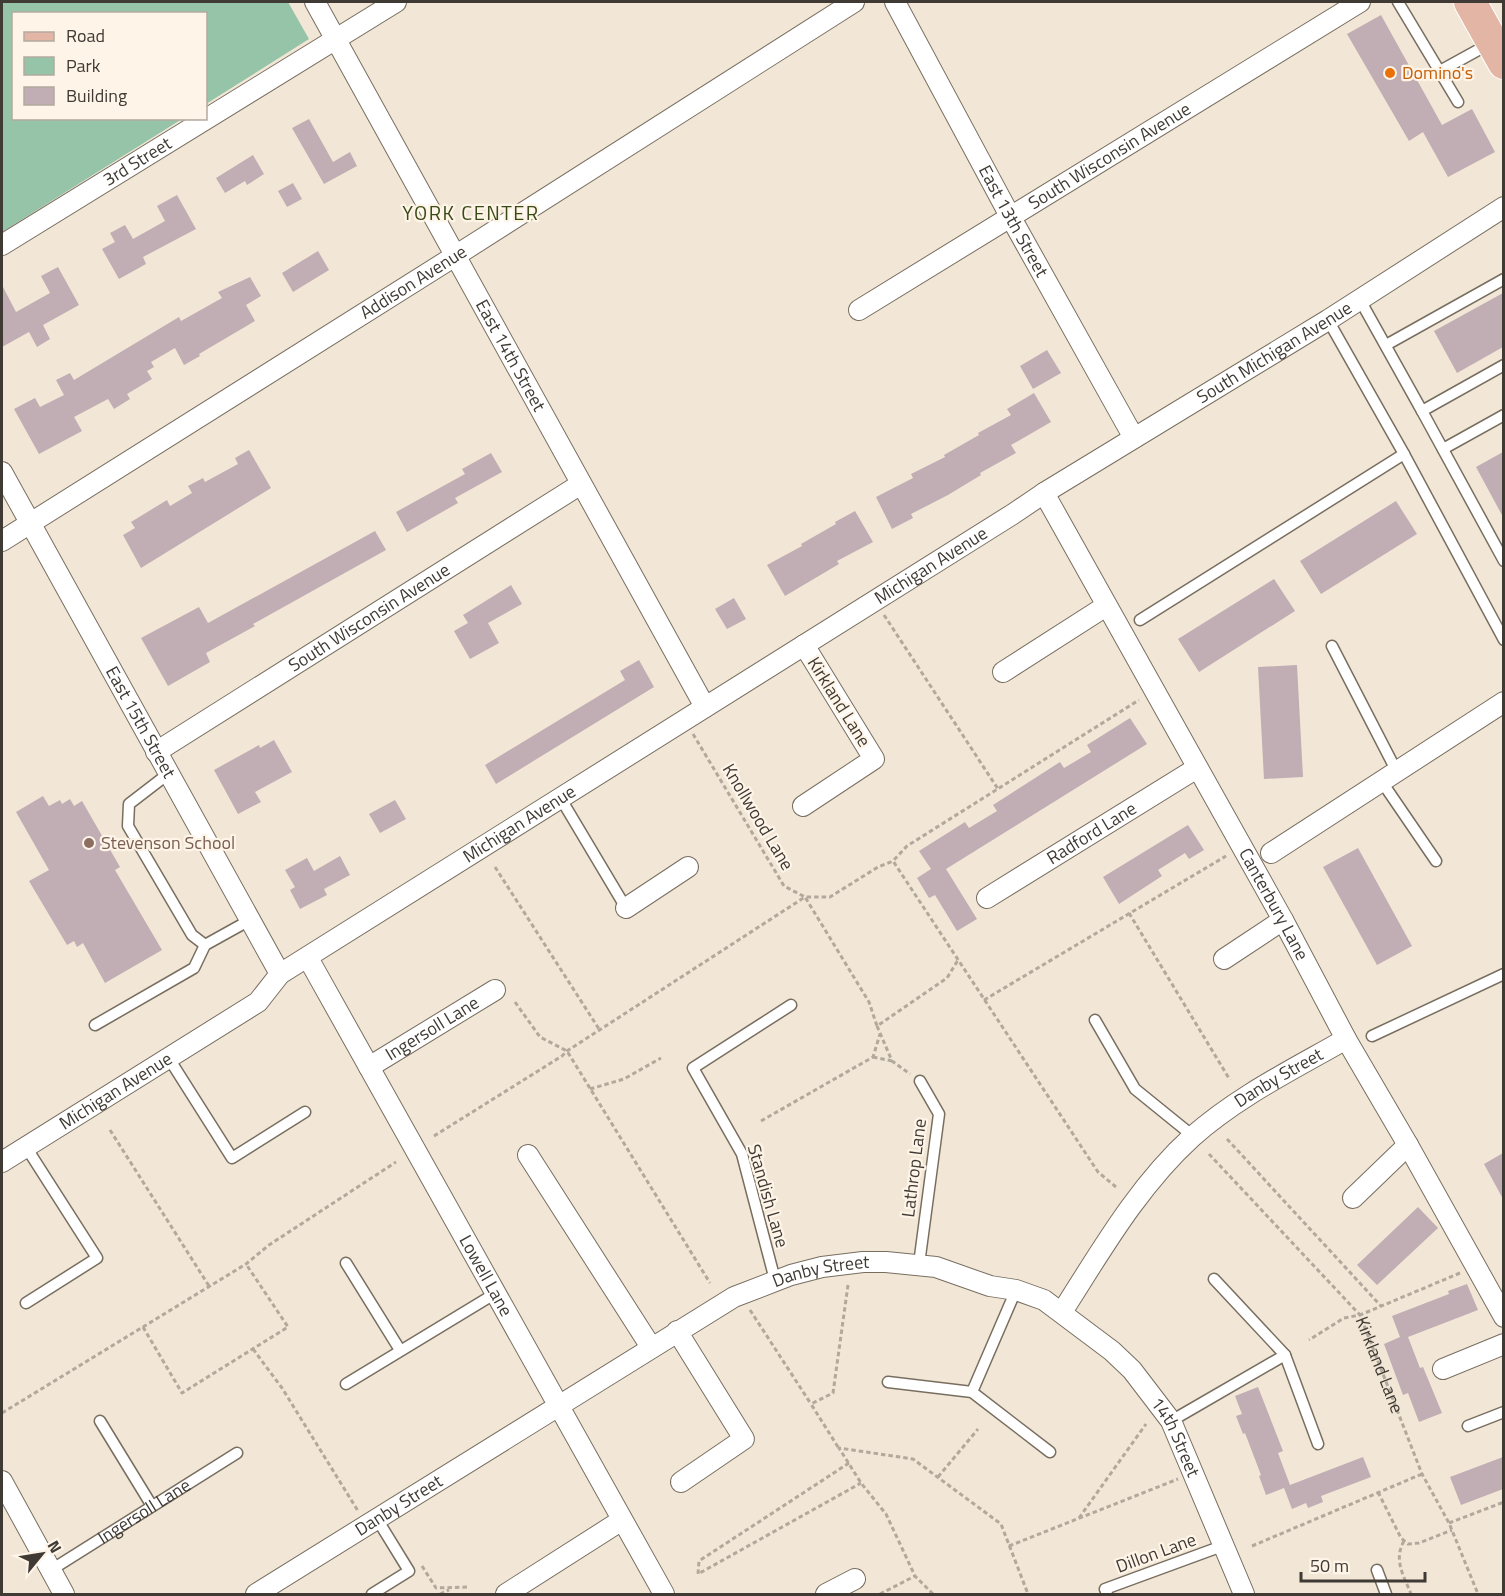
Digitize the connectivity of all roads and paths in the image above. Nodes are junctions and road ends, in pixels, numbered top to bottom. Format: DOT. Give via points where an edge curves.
graph roads {
  1 [pos="315,2"];
  2 [pos="396,2"];
  3 [pos="854,2"];
  4 [pos="895,2"];
  5 [pos="1398,2"];
  6 [pos="1470,2"];
  7 [pos="1350,4"];
  8 [pos="335,39"];
  9 [pos="1498,52"];
  10 [pos="1440,71"];
  11 [pos="1458,102"];
  12 [pos="207,118"];
  13 [pos="204,120"];
  14 [pos="1503,207"];
  15 [pos="1010,216"];
  16 [pos="2,245"];
  17 [pos="455,256"];
  18 [pos="1503,279"];
  19 [pos="1360,300"];
  20 [pos="860,310"];
  21 [pos="1328,320"];
  22 [pos="1386,345"];
  23 [pos="1503,365"];
  24 [pos="1422,411"];
  25 [pos="1503,415"];
  26 [pos="1134,438"];
  27 [pos="1443,449"];
  28 [pos="1404,454"];
  29 [pos="2,472"];
  30 [pos="582,484"];
  31 [pos="1044,493"];
  32 [pos="30,523"];
  33 [pos="2,541"];
  34 [pos="1503,561"];
  35 [pos="1106,606"];
  36 [pos="881,610"];
  37 [pos="1140,620"];
  38 [pos="1503,640"];
  39 [pos="804,645"];
  40 [pos="1332,646"];
  41 [pos="1003,672"];
  42 [pos="1153,691"];
  43 [pos="1503,702"];
  44 [pos="705,707"];
  45 [pos="684,720"];
  46 [pos="156,752"];
  47 [pos="1197,768"];
  48 [pos="168,774"];
  49 [pos="1389,777"];
  50 [pos="998,789"];
  51 [pos="561,799"];
  52 [pos="803,806"];
  53 [pos="1233,852"];
  54 [pos="1271,854"];
  55 [pos="893,861"];
  56 [pos="1436,861"];
  57 [pos="495,867"];
  58 [pos="688,867"];
  59 [pos="806,897"];
  60 [pos="987,898"];
  61 [pos="627,908"];
  62 [pos="1129,913"];
  63 [pos="250,920"];
  64 [pos="1282,920"];
  65 [pos="205,945"];
  66 [pos="308,958"];
  67 [pos="1224,959"];
  68 [pos="958,960"];
  69 [pos="280,974"];
  70 [pos="1503,974"];
  71 [pos="495,990"];
  72 [pos="984,1000"];
  73 [pos="515,1002"];
  74 [pos="791,1005"];
  75 [pos="1095,1020"];
  76 [pos="95,1025"];
  77 [pos="877,1026"];
  78 [pos="600,1029"];
  79 [pos="880,1034"];
  80 [pos="1372,1036"];
  81 [pos="1346,1039"];
  82 [pos="567,1051"];
  83 [pos="168,1057"];
  84 [pos="873,1057"];
  85 [pos="661,1058"];
  86 [pos="892,1061"];
  87 [pos="369,1067"];
  88 [pos="910,1074"];
  89 [pos="1230,1080"];
  90 [pos="920,1081"];
  91 [pos="590,1089"];
  92 [pos="305,1112"];
  93 [pos="761,1121"];
  94 [pos="110,1131"];
  95 [pos="435,1136"];
  96 [pos="1193,1136"];
  97 [pos="1227,1139"];
  98 [pos="1408,1145"];
  99 [pos="26,1147"];
  100 [pos="1209,1154"];
  101 [pos="528,1155"];
  102 [pos="2,1162"];
  103 [pos="396,1162"];
  104 [pos="1116,1187"];
  105 [pos="1353,1198"];
  106 [pos="346,1263"];
  107 [pos="246,1264"];
  108 [pos="918,1264"];
  109 [pos="1476,1266"];
  110 [pos="1214,1279"];
  111 [pos="775,1280"];
  112 [pos="710,1283"];
  113 [pos="848,1285"];
  114 [pos="209,1286"];
  115 [pos="1016,1290"];
  116 [pos="496,1293"];
  117 [pos="26,1304"];
  118 [pos="1380,1306"];
  119 [pos="750,1310"];
  120 [pos="1062,1312"];
  121 [pos="1360,1315"];
  122 [pos="1503,1317"];
  123 [pos="143,1327"];
  124 [pos="677,1331"];
  125 [pos="1309,1340"];
  126 [pos="1503,1344"];
  127 [pos="651,1347"];
  128 [pos="253,1349"];
  129 [pos="400,1350"];
  130 [pos="1285,1355"];
  131 [pos="1443,1368"];
  132 [pos="888,1382"];
  133 [pos="346,1384"];
  134 [pos="972,1392"];
  135 [pos="812,1404"];
  136 [pos="559,1406"];
  137 [pos="1503,1412"];
  138 [pos="2,1413"];
  139 [pos="100,1421"];
  140 [pos="1171,1421"];
  141 [pos="1146,1424"];
  142 [pos="1468,1426"];
  143 [pos="978,1429"];
  144 [pos="1318,1444"];
  145 [pos="839,1448"];
  146 [pos="1050,1452"];
  147 [pos="237,1453"];
  148 [pos="849,1463"];
  149 [pos="1422,1474"];
  150 [pos="938,1478"];
  151 [pos="1178,1479"];
  152 [pos="2,1481"];
  153 [pos="681,1482"];
  154 [pos="861,1483"];
  155 [pos="1378,1492"];
  156 [pos="1503,1502"];
  157 [pos="152,1506"];
  158 [pos="1079,1518"];
  159 [pos="622,1520"];
  160 [pos="372,1522"];
  161 [pos="1449,1523"];
  162 [pos="1452,1530"];
  163 [pos="1404,1541"];
  164 [pos="1225,1545"];
  165 [pos="1009,1546"];
  166 [pos="1252,1546"];
  167 [pos="418,1560"];
  168 [pos="51,1570"];
  169 [pos="1377,1570"];
  170 [pos="915,1576"];
  171 [pos="855,1579"];
  172 [pos="467,1587"];
  173 [pos="451,1589"];
  174 [pos="64,1594"];
  175 [pos="256,1594"];
  176 [pos="372,1594"];
  177 [pos="440,1594"];
  178 [pos="506,1594"];
  179 [pos="664,1594"];
  180 [pos="826,1594"];
  181 [pos="880,1594"];
  182 [pos="933,1594"];
  183 [pos="1028,1594"];
  184 [pos="1107,1594"];
  185 [pos="1244,1594"];
  186 [pos="1386,1594"];
  187 [pos="1411,1594"];
  188 [pos="1478,1594"];
  1 -- 8 [label="street, East 14th Street"];
  2 -- 8 [label="street, 3rd Street"];
  3 -- 17 [label="street, Addison Avenue"];
  4 -- 15 [label="street, East 13th Street"];
  5 -- 10 [label="lane"];
  6 -- 9 [label="main road"];
  7 -- 15 [label="street, South Wisconsin Avenue"];
  8 -- 12 [label="street, 3rd Street"];
  8 -- 17 [label="street, East 14th Street"];
  9 -- 10 [label="lane"];
  10 -- 11 [label="lane"];
  13 -- 16 [label="street, 3rd Street"];
  14 -- 19 [label="street, South Michigan Avenue"];
  15 -- 20 [label="street, South Wisconsin Avenue"];
  15 -- 26 [label="street, East 13th Street"];
  17 -- 30 [label="street, East 14th Street"];
  17 -- 32 [label="street, Addison Avenue"];
  18 -- 22 [label="lane"];
  19 -- 21 [label="street, South Michigan Avenue"];
  19 -- 22 [label="lane"];
  21 -- 26 [label="street, South Michigan Avenue"];
  21 -- 28 [label="lane"];
  22 -- 24 [label="lane"];
  23 -- 24 [label="lane"];
  24 -- 27 [label="lane"];
  25 -- 27 [label="lane"];
  26 -- 31 [label="street, South Michigan Avenue"];
  27 -- 34 [label="lane"];
  28 -- 37 [label="lane"];
  28 -- 38 [label="lane"];
  29 -- 32 [label="street, East 15th Street"];
  30 -- 44 [label="street, East 14th Street"];
  30 -- 46 [label="street, South Wisconsin Avenue"];
  31 -- 35 [label="street, Canterbury Lane"];
  31 -- 39 [label="street, Michigan Avenue"];
  32 -- 33 [label="street, Addison Avenue"];
  32 -- 46 [label="street, East 15th Street"];
  35 -- 41 [label="street"];
  35 -- 42 [label="street, Canterbury Lane"];
  36 -- 50 [label="path"];
  39 -- 44 [label="street, Michigan Avenue"];
  39 -- 52 [label="street, Kirkland Lane" via="874,759"];
  40 -- 49 [label="lane"];
  42 -- 47 [label="street, Canterbury Lane"];
  42 -- 50 [label="path"];
  43 -- 49 [label="street"];
  44 -- 45 [label="street, Michigan Avenue"];
  45 -- 51 [label="street, Michigan Avenue"];
  45 -- 59 [label="path, Knollwood Lane" via="784,886"];
  46 -- 48 [label="street, East 15th Street"];
  47 -- 60 [label="street, Radford Lane"];
  47 -- 64 [label="street, Canterbury Lane"];
  48 -- 63 [label="street, East 15th Street"];
  48 -- 65 [label="lane" via="129,804 128,826 192,935"];
  49 -- 54 [label="street"];
  49 -- 56 [label="lane"];
  50 -- 55 [label="path" via="907,846"];
  51 -- 61 [label="lane"];
  51 -- 66 [label="street, Michigan Avenue"];
  53 -- 62 [label="path"];
  55 -- 59 [label="path" via="830,897"];
  55 -- 68 [label="path"];
  57 -- 78 [label="path"];
  58 -- 61 [label="street"];
  59 -- 77 [label="path" via="869,1002"];
  59 -- 78 [label="path"];
  62 -- 72 [label="path"];
  62 -- 89 [label="path"];
  63 -- 65 [label="lane"];
  63 -- 69 [label="street, East 15th Street"];
  64 -- 67 [label="street"];
  64 -- 81 [label="street, Canterbury Lane"];
  65 -- 76 [label="lane" via="194,968"];
  66 -- 69 [label="street, Michigan Avenue"];
  66 -- 87 [label="street, Lowell Lane"];
  68 -- 72 [label="path"];
  68 -- 77 [label="path" via="947,978"];
  69 -- 83 [label="street, Michigan Avenue" via="258,1002"];
  70 -- 80 [label="lane"];
  71 -- 87 [label="street, Ingersoll Lane"];
  72 -- 104 [label="path" via="1098,1172"];
  73 -- 82 [label="path" via="540,1037"];
  74 -- 111 [label="lane, Standish Lane" via="693,1068 742,1154"];
  75 -- 96 [label="lane" via="1135,1089"];
  77 -- 79 [label="path"];
  78 -- 82 [label="path"];
  79 -- 84 [label="path"];
  79 -- 86 [label="path"];
  81 -- 96 [label="street, Danby Street" via="1256,1090"];
  81 -- 98 [label="street, Canterbury Lane"];
  82 -- 91 [label="path"];
  82 -- 95 [label="path"];
  83 -- 92 [label="lane" via="232,1158"];
  83 -- 99 [label="street, Michigan Avenue"];
  84 -- 86 [label="path"];
  84 -- 93 [label="path"];
  85 -- 91 [label="path" via="624,1079"];
  86 -- 88 [label="path"];
  87 -- 116 [label="street, Lowell Lane"];
  90 -- 108 [label="lane, Lathrop Lane" via="939,1114"];
  91 -- 112 [label="path"];
  94 -- 114 [label="path"];
  96 -- 120 [label="street, Danby Street" via="1139,1195"];
  97 -- 118 [label="path"];
  98 -- 105 [label="street"];
  98 -- 109 [label="street, Canterbury Lane"];
  99 -- 102 [label="street, Michigan Avenue"];
  99 -- 117 [label="lane" via="97,1258"];
  100 -- 121 [label="path"];
  101 -- 127 [label="street"];
  103 -- 107 [label="path"];
  106 -- 129 [label="lane"];
  107 -- 114 [label="path"];
  107 -- 128 [label="path" via="288,1327"];
  108 -- 111 [label="street, Danby Street" via="863,1262 822,1267"];
  108 -- 115 [label="street, Danby Street"];
  109 -- 118 [label="path, Kirkland Lane"];
  109 -- 122 [label="street, Canterbury Lane"];
  110 -- 130 [label="lane"];
  111 -- 124 [label="street, Danby Street" via="734,1297"];
  113 -- 135 [label="path" via="833,1393"];
  114 -- 123 [label="path"];
  115 -- 120 [label="street, Danby Street" via="1044,1300"];
  115 -- 134 [label="lane"];
  116 -- 129 [label="lane"];
  116 -- 136 [label="street, Lowell Lane"];
  118 -- 121 [label="path, Kirkland Lane"];
  119 -- 135 [label="path"];
  120 -- 140 [label="street, 14th Street" via="1132,1370"];
  121 -- 125 [label="path" via="1344,1318"];
  121 -- 149 [label="path, Kirkland Lane"];
  123 -- 128 [label="path" via="182,1393"];
  123 -- 138 [label="path"];
  124 -- 127 [label="street, Danby Street"];
  124 -- 153 [label="street" via="744,1439"];
  126 -- 131 [label="street"];
  127 -- 136 [label="street, Danby Street"];
  128 -- 160 [label="path"];
  129 -- 133 [label="lane"];
  130 -- 140 [label="lane"];
  130 -- 144 [label="lane"];
  132 -- 134 [label="lane"];
  134 -- 146 [label="lane"];
  135 -- 145 [label="path"];
  136 -- 159 [label="street, Lowell Lane"];
  136 -- 160 [label="street, Danby Street"];
  137 -- 142 [label="lane"];
  139 -- 157 [label="lane"];
  140 -- 164 [label="street, 14th Street"];
  141 -- 158 [label="path"];
  143 -- 150 [label="path"];
  145 -- 148 [label="path"];
  145 -- 150 [label="path" via="913,1459"];
  147 -- 157 [label="lane, Ingersoll Lane"];
  148 -- 154 [label="path"];
  148 -- 154 [label="path" via="699,1561 698,1574"];
  149 -- 155 [label="path"];
  149 -- 161 [label="path, Kirkland Lane"];
  150 -- 165 [label="path" via="1001,1524"];
  151 -- 158 [label="path"];
  152 -- 168 [label="street"];
  154 -- 170 [label="path" via="886,1514"];
  155 -- 163 [label="path"];
  155 -- 166 [label="path"];
  156 -- 161 [label="path"];
  157 -- 168 [label="lane, Ingersoll Lane"];
  158 -- 165 [label="path"];
  159 -- 178 [label="street"];
  159 -- 179 [label="street, Lowell Lane"];
  160 -- 175 [label="street, Danby Street"];
  160 -- 176 [label="lane" via="409,1571"];
  161 -- 162 [label="path, Kirkland Lane"];
  162 -- 163 [label="path" via="1419,1544 1408,1545"];
  162 -- 188 [label="path, Kirkland Lane"];
  163 -- 187 [label="path" via="1398,1557"];
  164 -- 184 [label="lane, Dillon Lane" via="1105,1589"];
  164 -- 185 [label="street, 14th Street"];
  165 -- 183 [label="path"];
  167 -- 173 [label="path" via="436,1588"];
  168 -- 174 [label="street"];
  169 -- 186 [label="lane"];
  170 -- 181 [label="path"];
  170 -- 182 [label="path"];
  171 -- 180 [label="street"];
  172 -- 173 [label="path"];
  173 -- 177 [label="path"];
}
